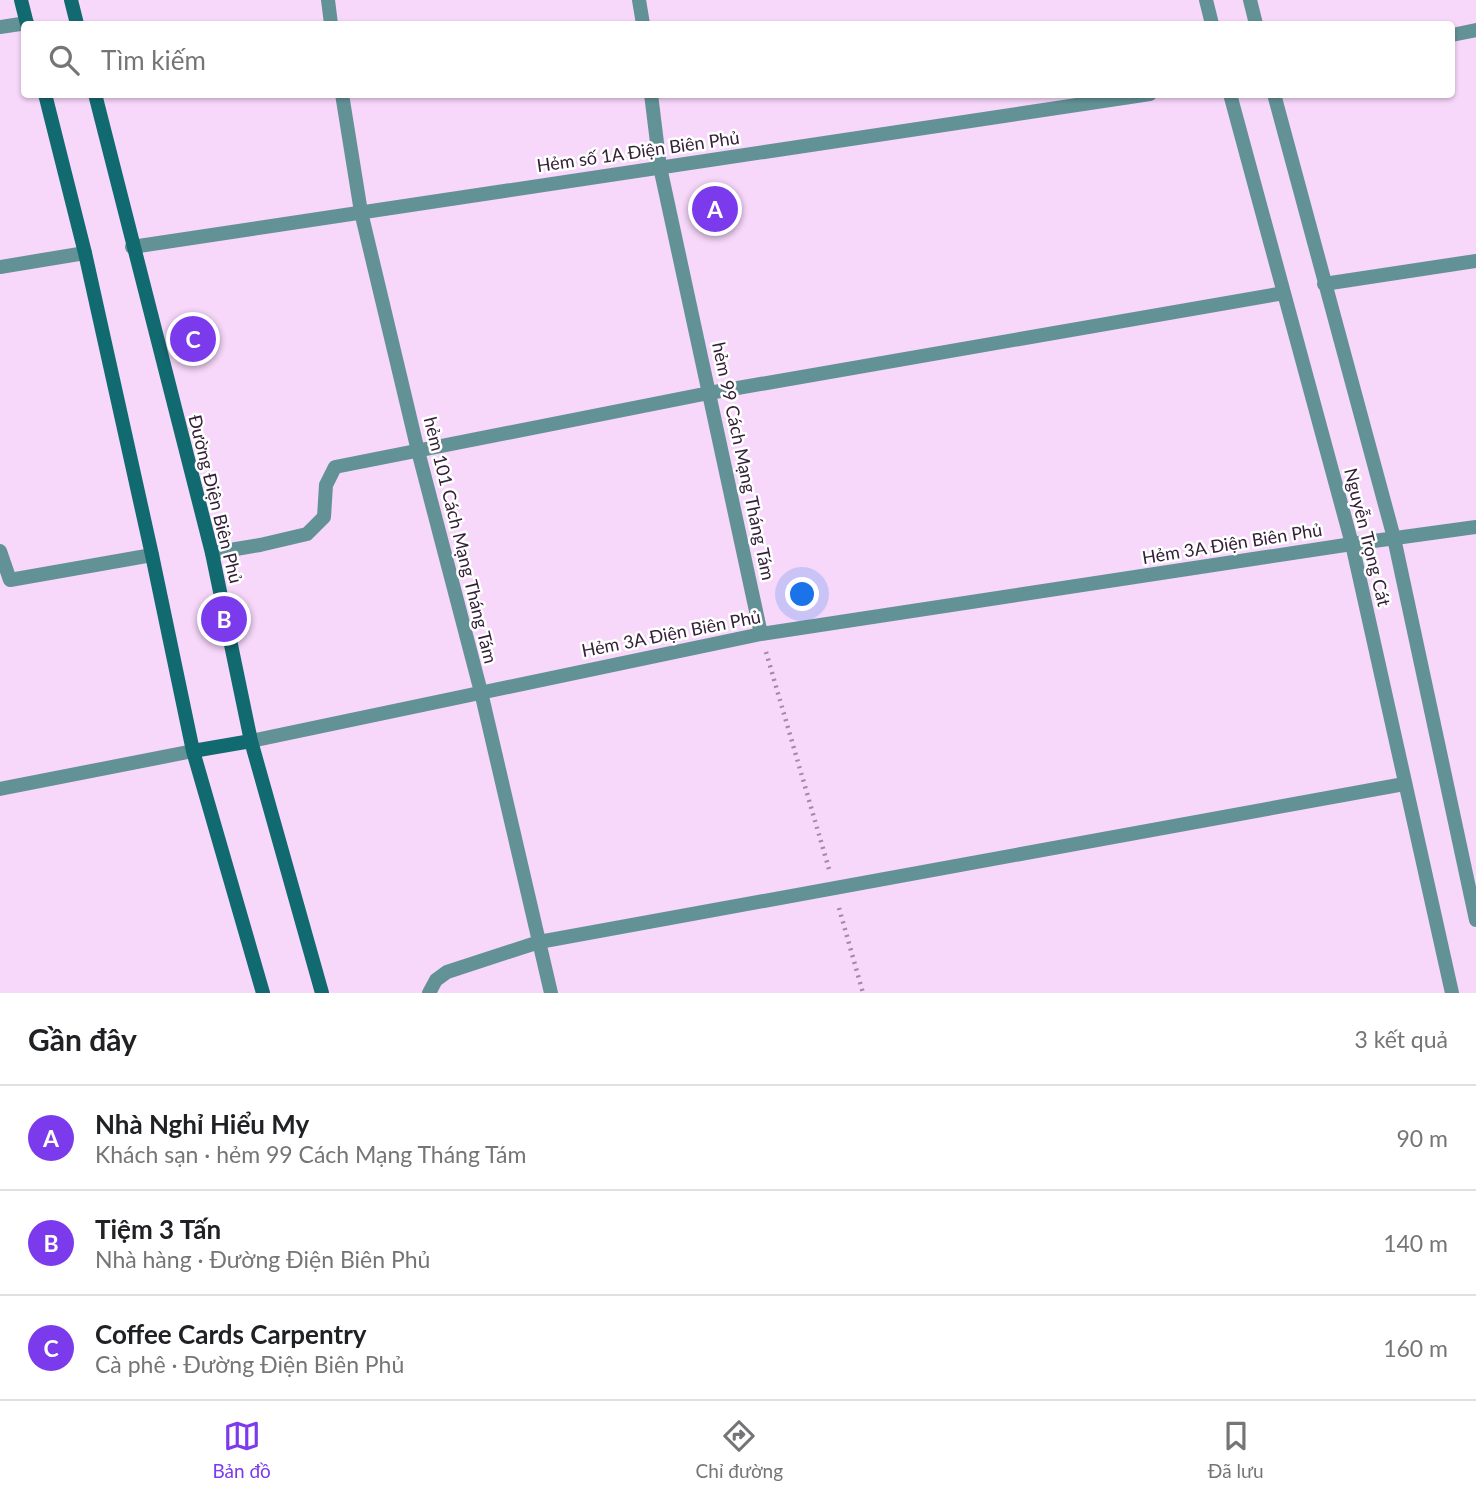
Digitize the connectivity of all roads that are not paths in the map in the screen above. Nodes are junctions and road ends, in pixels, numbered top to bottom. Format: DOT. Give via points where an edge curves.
graph roads {
  1 [pos="21,0"];
  2 [pos="71,0"];
  3 [pos="328,0"];
  4 [pos="639,0"];
  5 [pos="1206,0"];
  6 [pos="1250,0"];
  7 [pos="26,21"];
  8 [pos="77,21"];
  9 [pos="331,21"];
  10 [pos="642,21"];
  11 [pos="1211,21"];
  12 [pos="1255,21"];
  13 [pos="21,25"];
  14 [pos="0,27"];
  15 [pos="1476,30"];
  16 [pos="1455,34"];
  17 [pos="46,98"];
  18 [pos="96,98"];
  19 [pos="343,98"];
  20 [pos="651,98"];
  21 [pos="1123,98"];
  22 [pos="1231,98"];
  23 [pos="1275,98"];
  24 [pos="660,167"];
  25 [pos="361,212"];
  26 [pos="132,247"];
  27 [pos="85,253"];
  28 [pos="1476,261"];
  29 [pos="0,267"];
  30 [pos="1324,284"];
  31 [pos="1284,293"];
  32 [pos="709,393"];
  33 [pos="418,450"];
  34 [pos="1476,527"];
  35 [pos="1394,538"];
  36 [pos="1352,544"];
  37 [pos="0,551"];
  38 [pos="212,553"];
  39 [pos="152,555"];
  40 [pos="761,634"];
  41 [pos="481,692"];
  42 [pos="251,741"];
  43 [pos="193,751"];
  44 [pos="1404,784"];
  45 [pos="0,789"];
  46 [pos="1476,920"];
  47 [pos="539,942"];
  48 [pos="262,993"];
  49 [pos="322,993"];
  50 [pos="429,993"];
  51 [pos="551,993"];
  52 [pos="1452,993"];
  1 -- 7 [label="main road"];
  2 -- 8 [label="main road"];
  3 -- 9 [label="street"];
  4 -- 10 [label="street"];
  5 -- 11 [label="street"];
  6 -- 12 [label="street"];
  13 -- 14 [label="street"];
  15 -- 16 [label="street"];
  17 -- 27 [label="main road"];
  18 -- 26 [label="main road, Đường Điện Biên Phủ"];
  19 -- 25 [label="street, hẻm 101 Cách Mạng Tháng Tám"];
  20 -- 24 [label="street, hẻm 99 Cách Mạng Tháng Tám"];
  21 -- 24 [label="street, Hẻm số 1A Điện Biên Phủ"];
  22 -- 31 [label="street, Nguyễn Trọng Cát"];
  23 -- 30 [label="street"];
  24 -- 25 [label="street, Hẻm số 1A Điện Biên Phủ"];
  24 -- 32 [label="street, hẻm 99 Cách Mạng Tháng Tám"];
  25 -- 26 [label="street, Hẻm số 1A Điện Biên Phủ"];
  25 -- 33 [label="street, hẻm 101 Cách Mạng Tháng Tám"];
  26 -- 38 [label="main road, Đường Điện Biên Phủ"];
  27 -- 29 [label="street"];
  27 -- 39 [label="main road"];
  28 -- 30 [label="street"];
  30 -- 35 [label="street"];
  31 -- 32 [label="street"];
  31 -- 36 [label="street, Nguyễn Trọng Cát"];
  32 -- 33 [label="street"];
  32 -- 40 [label="street, hẻm 99 Cách Mạng Tháng Tám"];
  33 -- 38 [label="street" via="335,467 326,485 324,517 307,534"];
  33 -- 41 [label="street, hẻm 101 Cách Mạng Tháng Tám"];
  34 -- 35 [label="street, Hẻm 3A Điện Biên Phủ"];
  35 -- 36 [label="street, Hẻm 3A Điện Biên Phủ"];
  35 -- 46 [label="street"];
  36 -- 40 [label="street, Hẻm 3A Điện Biên Phủ"];
  36 -- 44 [label="street, Nguyễn Trọng Cát"];
  37 -- 39 [label="street" via="10,580"];
  38 -- 42 [label="main road, Đường Điện Biên Phủ"];
  39 -- 43 [label="main road"];
  40 -- 41 [label="street, Hẻm 3A Điện Biên Phủ"];
  41 -- 42 [label="street, Hẻm 3A Điện Biên Phủ"];
  41 -- 47 [label="street, hẻm 101 Cách Mạng Tháng Tám"];
  42 -- 43 [label="main road"];
  42 -- 49 [label="main road, Đường Điện Biên Phủ"];
  43 -- 45 [label="street"];
  43 -- 48 [label="main road"];
  44 -- 47 [label="street"];
  44 -- 52 [label="street, Nguyễn Trọng Cát"];
  47 -- 50 [label="street" via="447,972"];
  47 -- 51 [label="street, hẻm 101 Cách Mạng Tháng Tám"];
}
